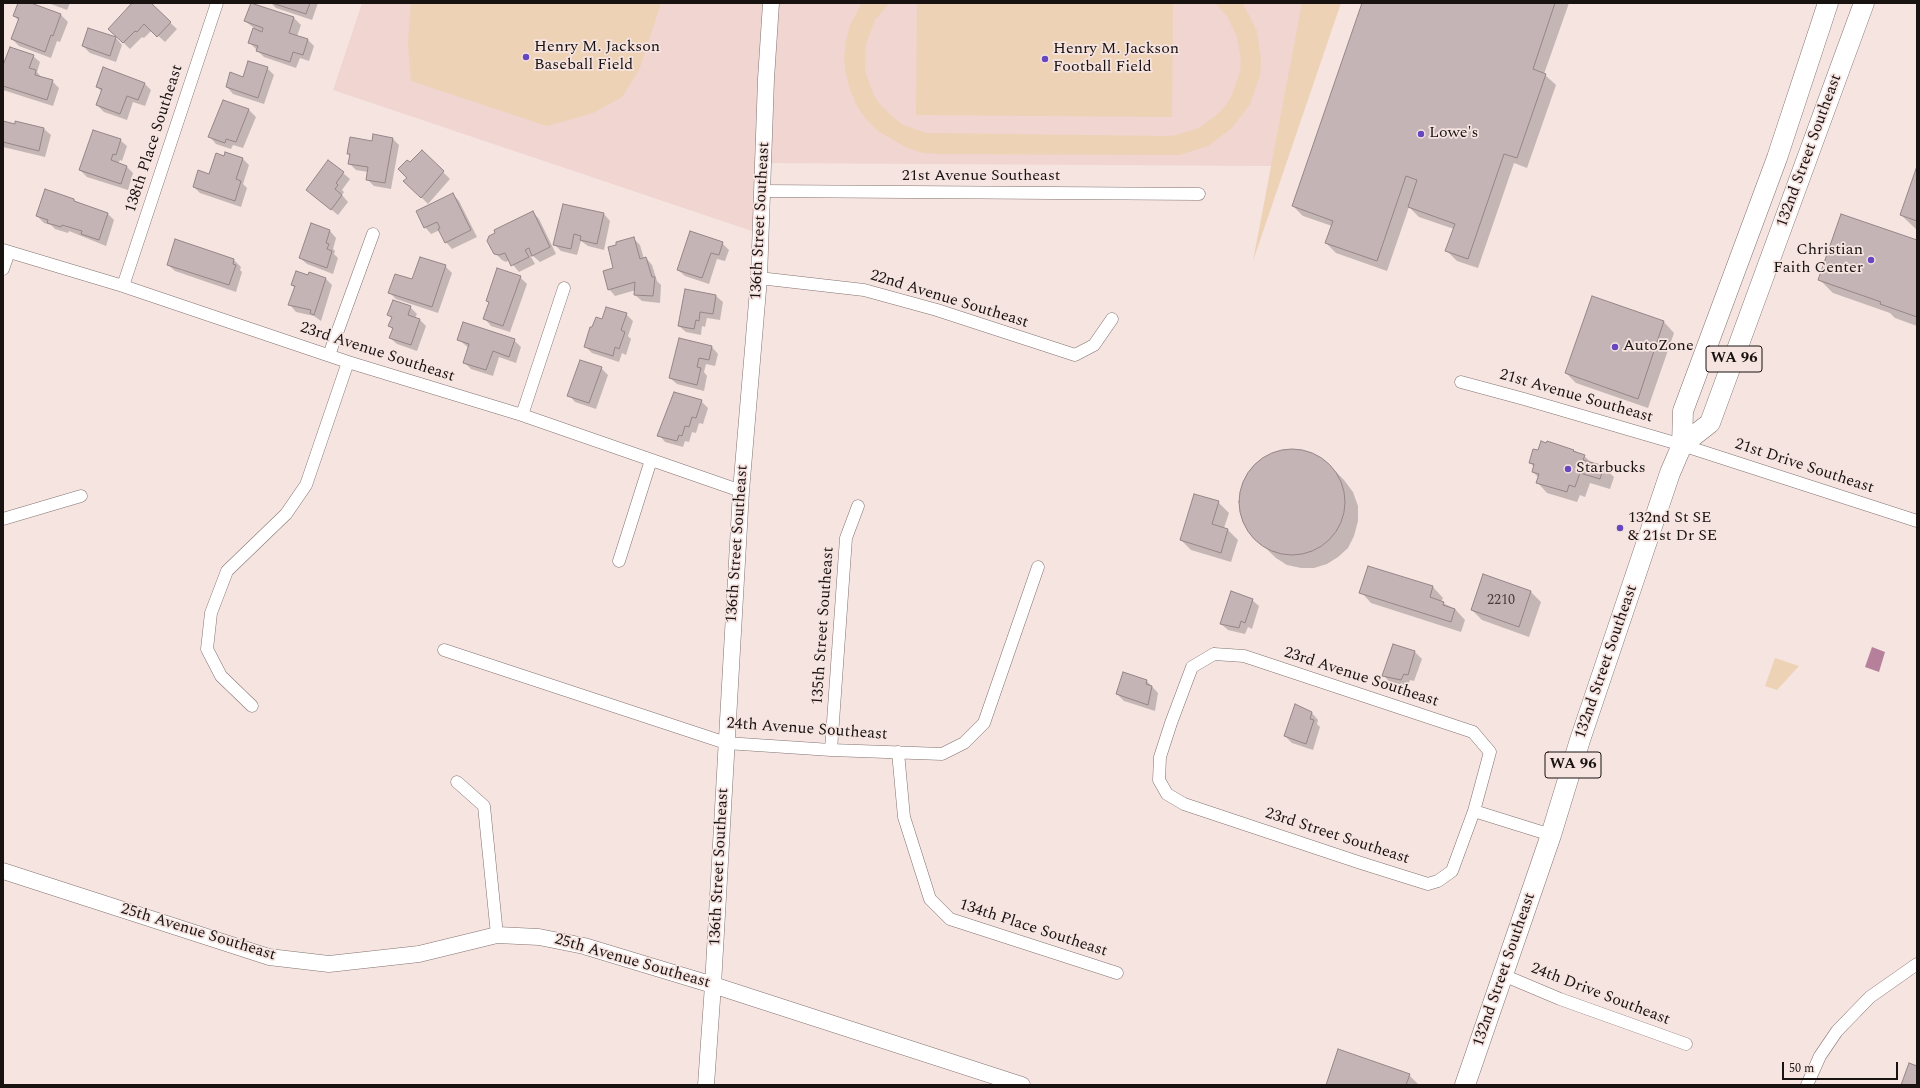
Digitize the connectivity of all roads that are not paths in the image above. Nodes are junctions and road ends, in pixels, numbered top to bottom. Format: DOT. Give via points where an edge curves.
graph roads {
  1 [pos="217,3"];
  2 [pos="771,3"];
  3 [pos="1828,3"];
  4 [pos="1864,3"];
  5 [pos="762,191"];
  6 [pos="1199,194"];
  7 [pos="373,234"];
  8 [pos="6,251"];
  9 [pos="3,269"];
  10 [pos="759,278"];
  11 [pos="123,286"];
  12 [pos="564,288"];
  13 [pos="1112,319"];
  14 [pos="329,355"];
  15 [pos="348,362"];
  16 [pos="1461,382"];
  17 [pos="522,415"];
  18 [pos="1682,444"];
  19 [pos="651,460"];
  20 [pos="741,491"];
  21 [pos="82,496"];
  22 [pos="858,506"];
  23 [pos="3,520"];
  24 [pos="1917,521"];
  25 [pos="619,561"];
  26 [pos="1038,567"];
  27 [pos="444,650"];
  28 [pos="252,706"];
  29 [pos="726,743"];
  30 [pos="831,750"];
  31 [pos="898,752"];
  32 [pos="1490,752"];
  33 [pos="1159,780"];
  34 [pos="457,782"];
  35 [pos="1474,811"];
  36 [pos="1551,835"];
  37 [pos="3,871"];
  38 [pos="496,935"];
  39 [pos="1917,964"];
  40 [pos="1117,973"];
  41 [pos="1503,975"];
  42 [pos="713,985"];
  43 [pos="1686,1044"];
  44 [pos="706,1085"];
  45 [pos="1022,1085"];
  46 [pos="1464,1085"];
  47 [pos="1807,1085"];
  1 -- 11 [label="street, 138th Place Southeast"];
  2 -- 5 [label="street, 136th Street Southeast"];
  3 -- 18 [label="main road, 132nd Street Southeast / WA 96" via="1777,158 1683,411"];
  4 -- 18 [label="main road, 132nd Street Southeast / WA 96" via="1710,423"];
  5 -- 6 [label="street, 21st Avenue Southeast"];
  5 -- 10 [label="street, 136th Street Southeast"];
  7 -- 14 [label="street"];
  8 -- 9 [label="street"];
  8 -- 11 [label="street, 23rd Avenue Southeast"];
  10 -- 13 [label="street, 22nd Avenue Southeast" via="864,290 937,310 1075,355 1094,345"];
  10 -- 20 [label="street, 136th Street Southeast"];
  11 -- 14 [label="street, 23rd Avenue Southeast"];
  12 -- 17 [label="street"];
  14 -- 15 [label="street, 23rd Avenue Southeast"];
  15 -- 17 [label="street, 23rd Avenue Southeast"];
  15 -- 28 [label="street" via="306,485 286,514 227,571 211,613 207,649 221,676"];
  16 -- 18 [label="street, 21st Avenue Southeast"];
  17 -- 19 [label="street, 23rd Avenue Southeast"];
  18 -- 24 [label="street, 21st Drive Southeast"];
  18 -- 36 [label="main road, 132nd Street Southeast / WA 96" via="1580,740"];
  19 -- 20 [label="street, 23rd Avenue Southeast"];
  19 -- 25 [label="street"];
  20 -- 29 [label="street, 136th Street Southeast"];
  21 -- 23 [label="street"];
  22 -- 30 [label="street, 135th Street Southeast" via="846,538"];
  26 -- 31 [label="street, 24th Avenue Southeast" via="984,723 964,743 942,754"];
  27 -- 29 [label="street, 24th Avenue Southeast"];
  29 -- 30 [label="street, 24th Avenue Southeast"];
  29 -- 42 [label="street, 136th Street Southeast"];
  30 -- 31 [label="street, 24th Avenue Southeast"];
  31 -- 40 [label="street, 134th Place Southeast" via="904,817 930,899 950,919"];
  32 -- 33 [label="street, 23rd Avenue Southeast" via="1473,732 1244,656 1214,654 1192,667 1160,757"];
  32 -- 35 [label="street, 23rd Street Southeast"];
  33 -- 35 [label="street, 23rd Street Southeast" via="1167,794 1184,804 1428,884 1438,881 1452,871"];
  34 -- 38 [label="street" via="484,806"];
  35 -- 36 [label="street"];
  36 -- 41 [label="main road, 132nd Street Southeast / WA 96"];
  37 -- 38 [label="street, 25th Avenue Southeast" via="269,957 329,964 419,954"];
  38 -- 42 [label="street, 25th Avenue Southeast" via="539,937 584,946"];
  39 -- 47 [label="street" via="1870,997 1837,1031 1820,1056"];
  41 -- 43 [label="street, 24th Drive Southeast" via="1560,999"];
  41 -- 46 [label="main road, 132nd Street Southeast / WA 96"];
  42 -- 44 [label="street, 136th Street Southeast"];
  42 -- 45 [label="street, 25th Avenue Southeast"];
}
